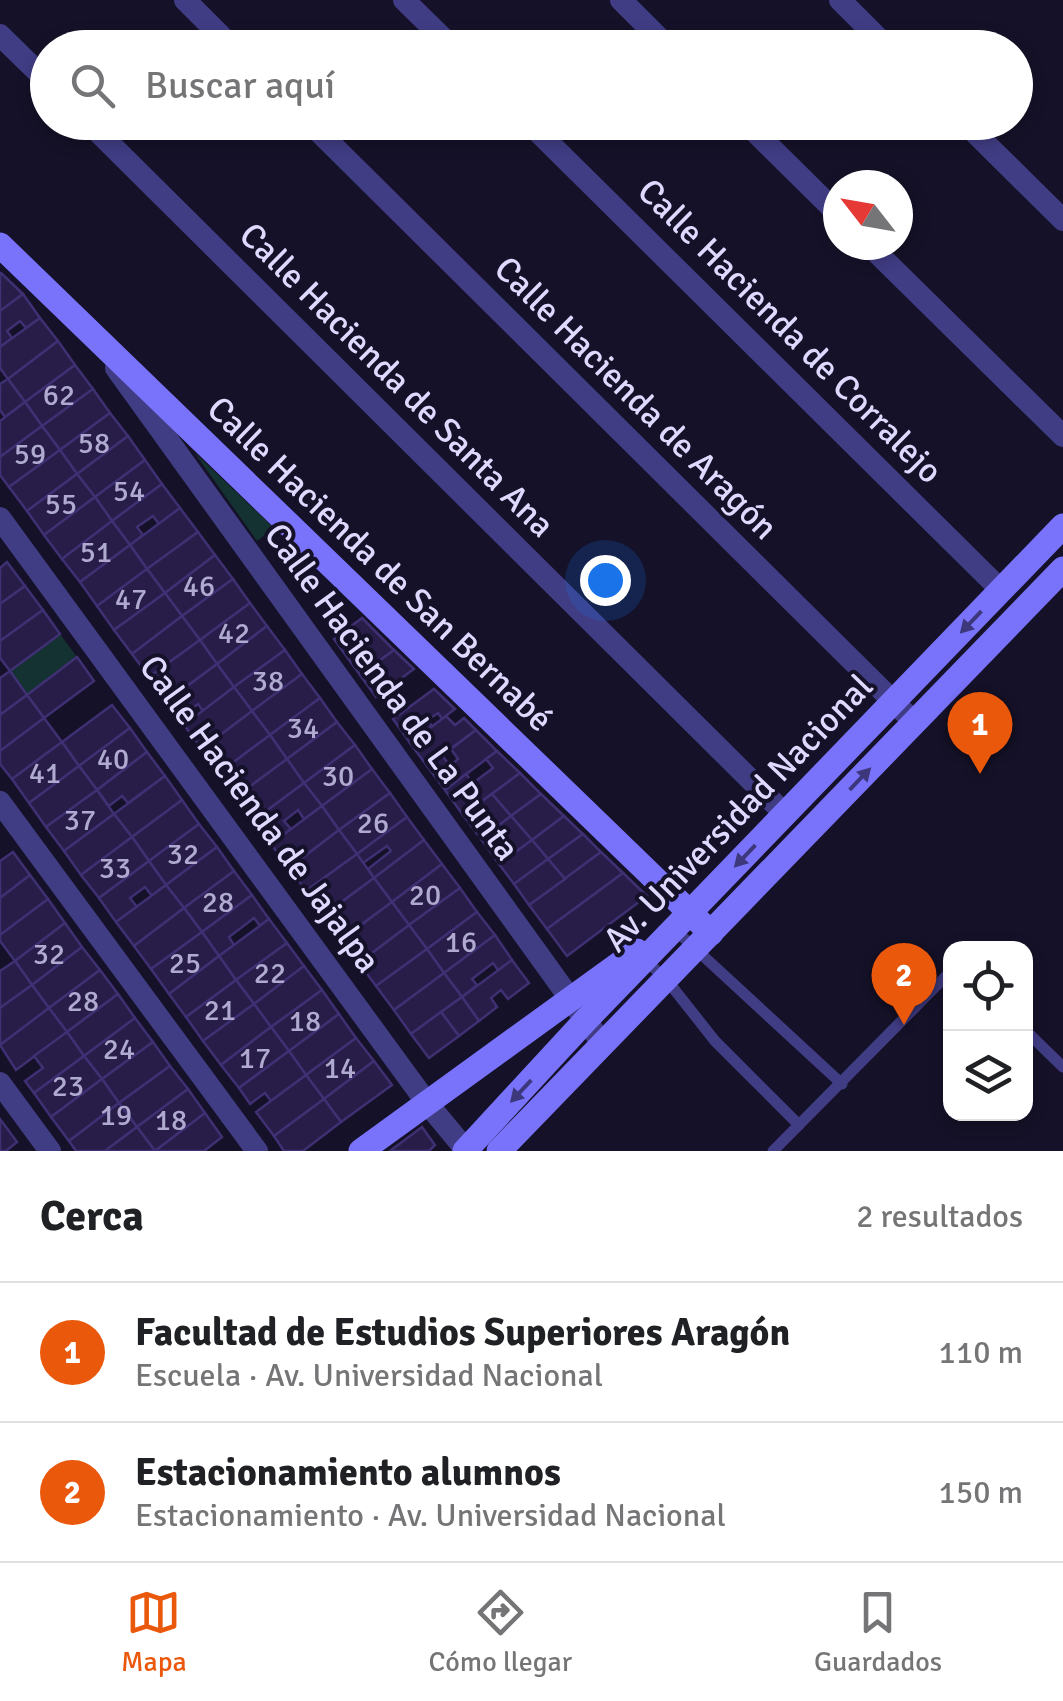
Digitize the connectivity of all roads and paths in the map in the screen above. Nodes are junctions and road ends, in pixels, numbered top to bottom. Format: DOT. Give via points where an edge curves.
graph roads {
  1 [pos="185,0"];
  2 [pos="404,0"];
  3 [pos="621,0"];
  4 [pos="840,0"];
  5 [pos="215,30"];
  6 [pos="434,30"];
  7 [pos="651,30"];
  8 [pos="870,30"];
  9 [pos="0,35"];
  10 [pos="30,64"];
  11 [pos="106,140"];
  12 [pos="327,140"];
  13 [pos="546,140"];
  14 [pos="763,140"];
  15 [pos="982,140"];
  16 [pos="823,199"];
  17 [pos="1063,220"];
  18 [pos="0,245"];
  19 [pos="885,260"];
  20 [pos="92,334"];
  21 [pos="1063,436"];
  22 [pos="0,518"];
  23 [pos="1063,526"];
  24 [pos="1063,569"];
  25 [pos="1002,590"];
  26 [pos="894,702"];
  27 [pos="915,722"];
  28 [pos="0,802"];
  29 [pos="785,814"];
  30 [pos="682,922"];
  31 [pos="703,941"];
  32 [pos="646,960"];
  33 [pos="666,979"];
  34 [pos="943,979"];
  35 [pos="569,999"];
  36 [pos="585,1021"];
  37 [pos="1033,1038"];
  38 [pos="602,1042"];
  39 [pos="1063,1066"];
  40 [pos="0,1083"];
  41 [pos="842,1084"];
  42 [pos="428,1102"];
  43 [pos="799,1125"];
  44 [pos="466,1150"];
  45 [pos="50,1151"];
  46 [pos="257,1151"];
  47 [pos="361,1151"];
  48 [pos="500,1151"];
  49 [pos="774,1151"];
  1 -- 5 [label="street"];
  2 -- 6 [label="street"];
  3 -- 7 [label="street"];
  4 -- 8 [label="street"];
  9 -- 10 [label="street"];
  11 -- 29 [label="street, Calle Hacienda de Santa Ana"];
  12 -- 26 [label="street, Calle Hacienda de Aragón"];
  13 -- 25 [label="street, Calle Hacienda de Corralejo"];
  14 -- 16 [label="street"];
  15 -- 17 [label="street"];
  18 -- 20 [label="street, Calle Hacienda de San Bernabé"];
  19 -- 21 [label="street"];
  20 -- 30 [label="street, Calle Hacienda de San Bernabé"];
  20 -- 35 [label="street, Calle Hacienda de La Punta"];
  22 -- 42 [label="street, Calle Hacienda de Jajalpa"];
  23 -- 25 [label="street, Av. Universidad Nacional"];
  24 -- 27 [label="street, Av. Universidad Nacional"];
  25 -- 26 [label="street, Av. Universidad Nacional, one-way"];
  26 -- 27 [label="street, Calle Hacienda de Aragón"];
  26 -- 29 [label="street, Av. Universidad Nacional"];
  31 -- 27 [label="street, Av. Universidad Nacional, one-way"];
  28 -- 46 [label="street"];
  29 -- 30 [label="street, Av. Universidad Nacional, one-way"];
  30 -- 31 [label="street, Calle Hacienda de San Bernabé"];
  30 -- 32 [label="street, Av. Universidad Nacional"];
  30 -- 35 [label="street"];
  31 -- 33 [label="street, Av. Universidad Nacional"];
  31 -- 41 [label="lane"];
  32 -- 33 [label="lane"];
  32 -- 36 [label="street, Av. Universidad Nacional"];
  33 -- 38 [label="street, Av. Universidad Nacional"];
  33 -- 43 [label="lane" via="715,1042"];
  34 -- 41 [label="lane"];
  35 -- 36 [label="street, Calle Hacienda de La Punta"];
  35 -- 42 [label="street"];
  36 -- 38 [label="street, Calle Hacienda de La Punta"];
  36 -- 44 [label="street, Av. Universidad Nacional, one-way"];
  37 -- 39 [label="lane"];
  38 -- 48 [label="street, Av. Universidad Nacional"];
  40 -- 45 [label="street"];
  41 -- 43 [label="lane"];
  42 -- 44 [label="street, Calle Hacienda de Jajalpa"];
  42 -- 47 [label="street"];
  43 -- 49 [label="lane"];
}
